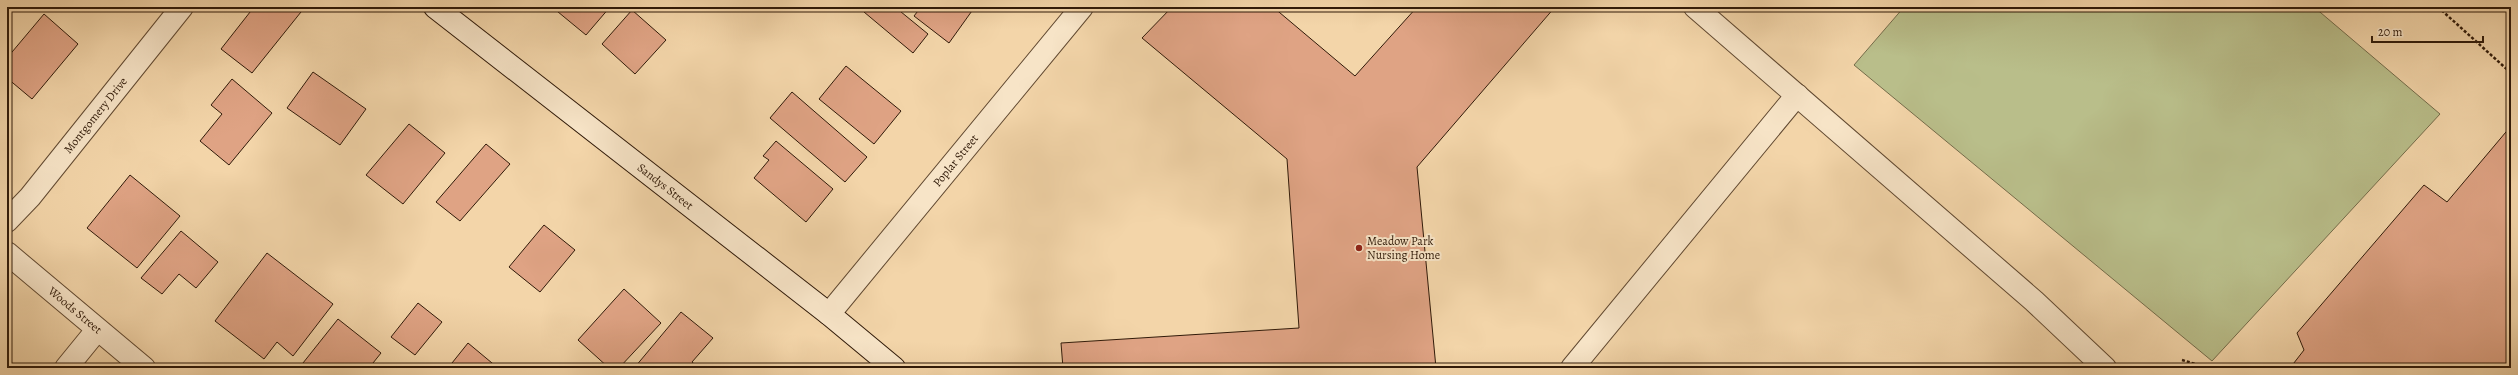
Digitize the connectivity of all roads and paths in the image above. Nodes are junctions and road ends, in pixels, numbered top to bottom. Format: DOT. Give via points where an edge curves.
graph roads {
  1 [pos="182,7"];
  2 [pos="435,7"];
  3 [pos="1082,7"];
  4 [pos="1696,7"];
  5 [pos="2438,7"];
  6 [pos="2511,73"];
  7 [pos="1797,95"];
  8 [pos="7,221"];
  9 [pos="7,253"];
  10 [pos="829,314"];
  11 [pos="97,330"];
  12 [pos="2182,360"];
  13 [pos="66,368"];
  14 [pos="144,368"];
  15 [pos="894,368"];
  16 [pos="1572,368"];
  17 [pos="2105,368"];
  18 [pos="2209,368"];
  1 -- 8 [label="street, Montgomery Drive" via="30,197"];
  2 -- 10 [label="street, Sandys Street"];
  3 -- 10 [label="street, Poplar Street"];
  4 -- 7 [label="street"];
  5 -- 6 [label="path"];
  7 -- 16 [label="street"];
  7 -- 17 [label="street" via="2034,301"];
  9 -- 11 [label="street, Woods Street"];
  10 -- 15 [label="street, Sandys Street"];
  11 -- 13 [label="street"];
  11 -- 14 [label="street, Woods Street"];
  12 -- 18 [label="path"];
}
